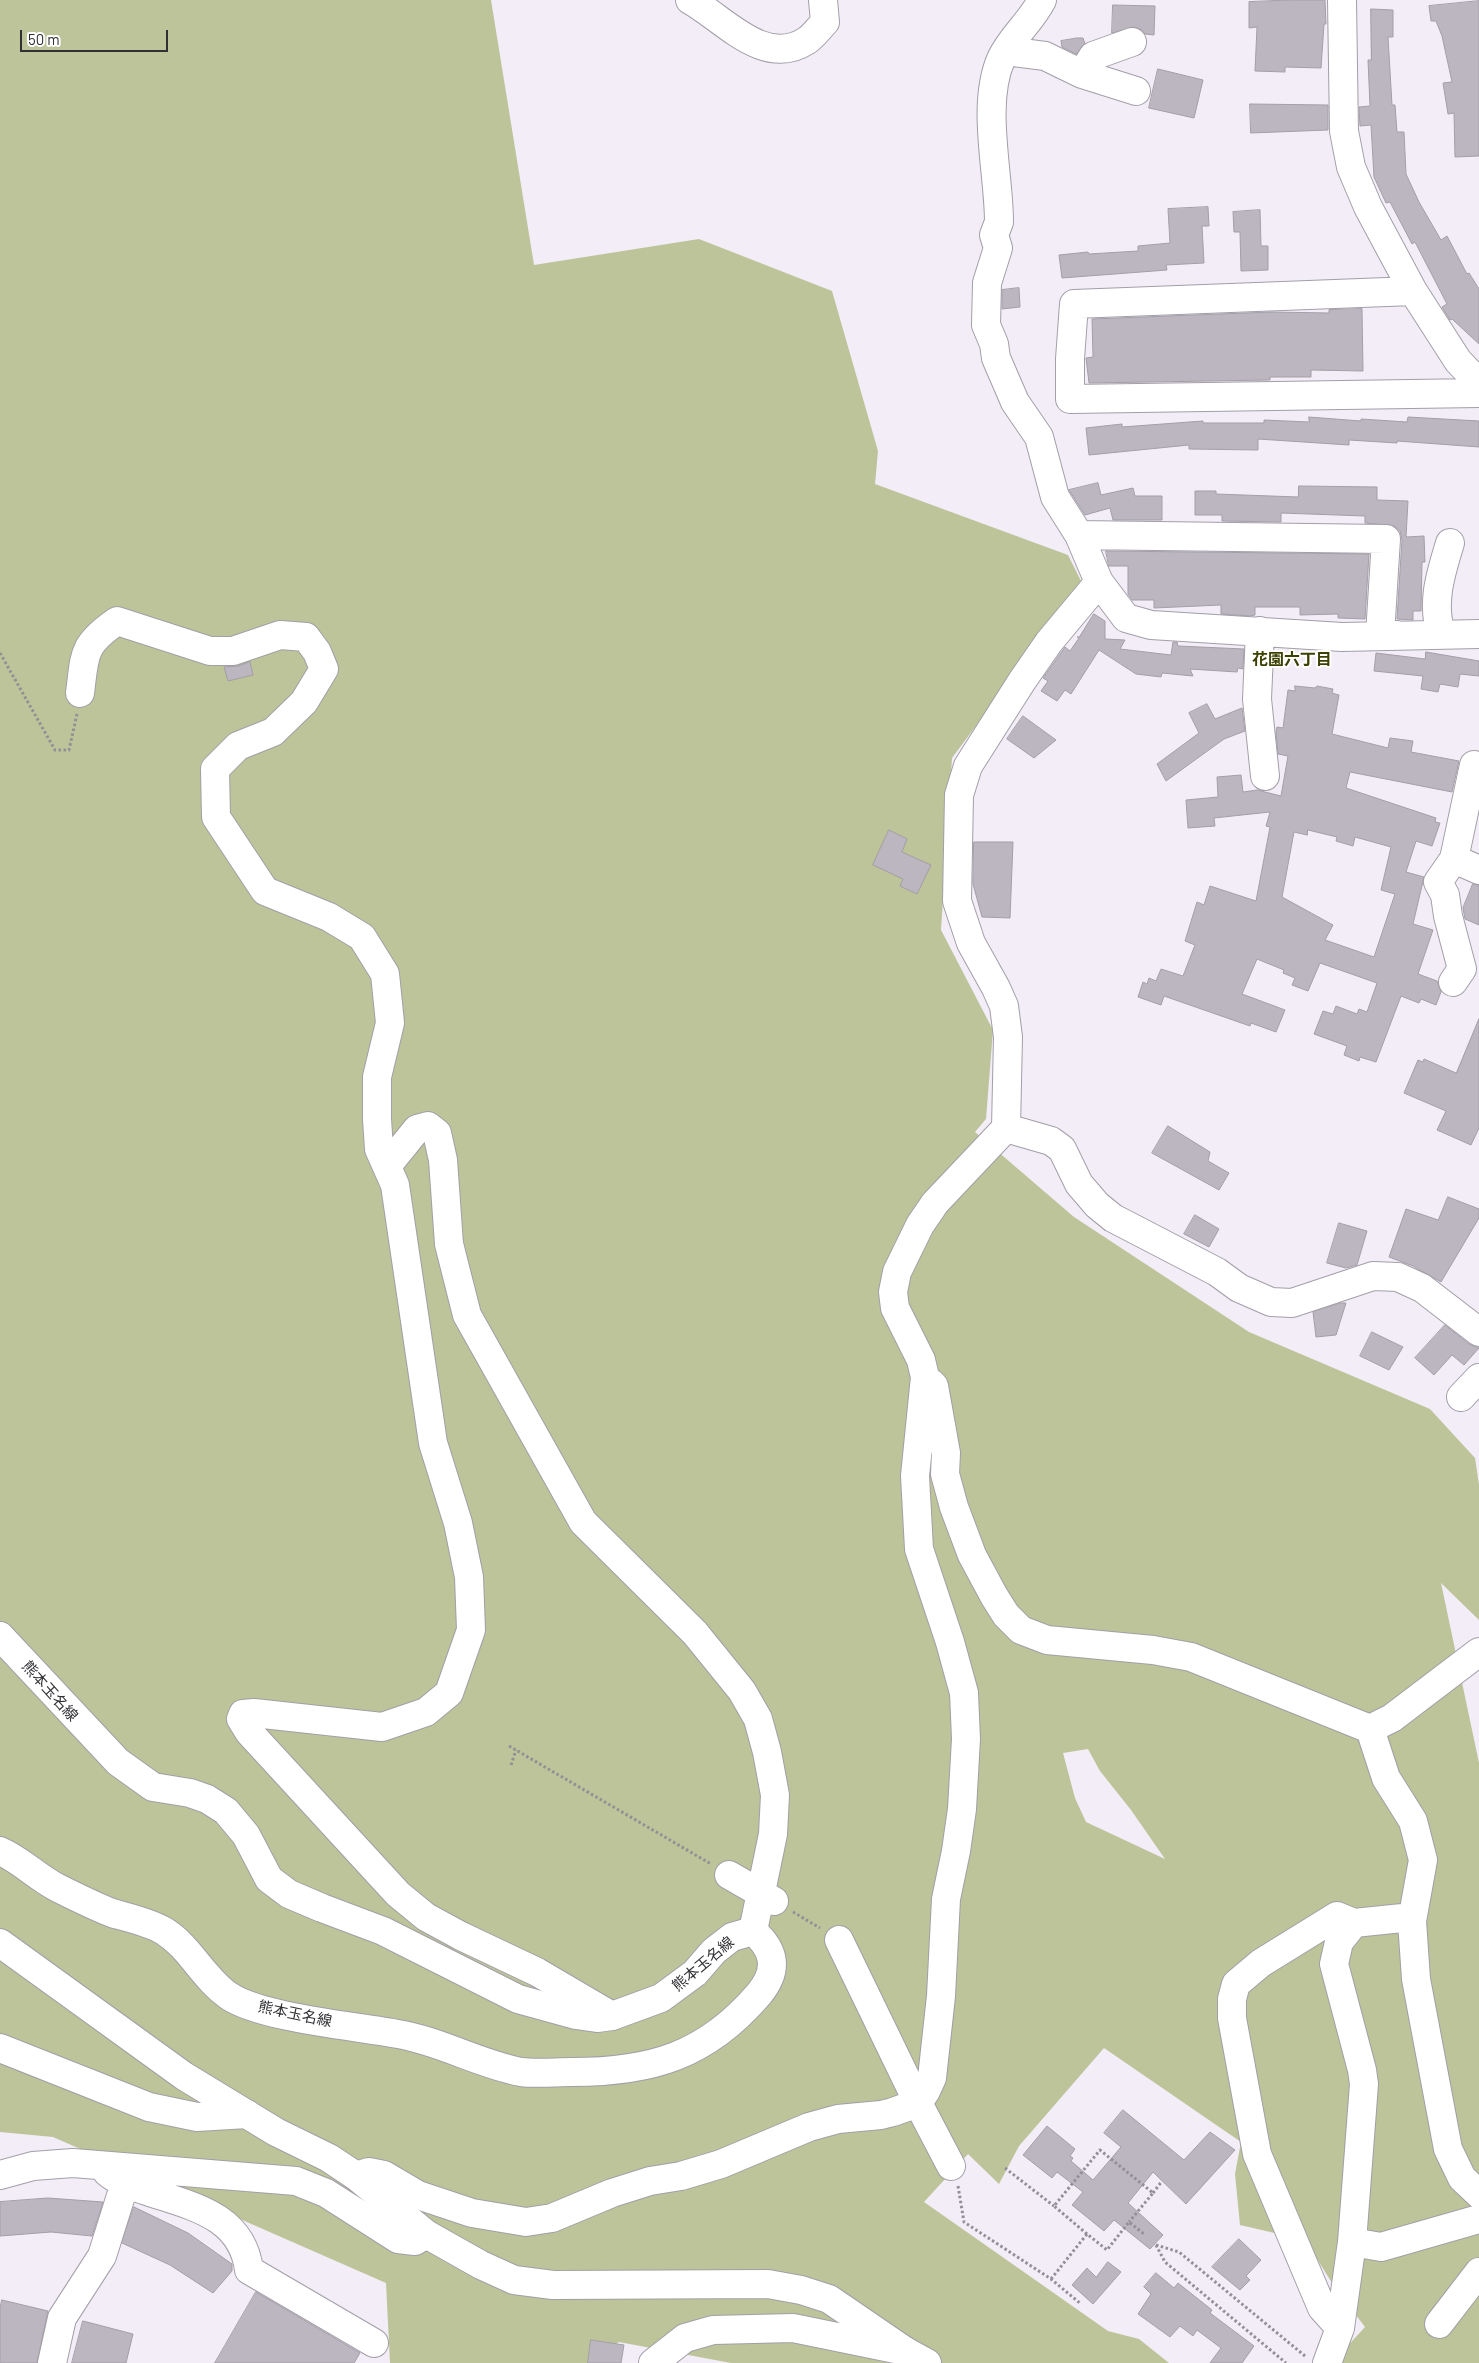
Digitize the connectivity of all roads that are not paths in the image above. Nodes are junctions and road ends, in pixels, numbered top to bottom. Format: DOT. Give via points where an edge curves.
graph roads {
  1 [pos="690,0"];
  2 [pos="823,0"];
  3 [pos="1042,0"];
  4 [pos="1342,0"];
  5 [pos="1132,42"];
  6 [pos="1006,51"];
  7 [pos="1082,74"];
  8 [pos="1136,91"];
  9 [pos="1413,291"];
  10 [pos="1479,383"];
  11 [pos="1479,392"];
  12 [pos="1079,535"];
  13 [pos="1450,543"];
  14 [pos="1099,582"];
  15 [pos="1260,631"];
  16 [pos="1441,634"];
  17 [pos="1479,634"];
  18 [pos="1393,635"];
  19 [pos="80,693"];
  20 [pos="1474,765"];
  21 [pos="1266,776"];
  22 [pos="1454,859"];
  23 [pos="1479,870"];
  24 [pos="1453,982"];
  25 [pos="1006,1128"];
  26 [pos="387,1166"];
  27 [pos="1479,1332"];
  28 [pos="925,1377"];
  29 [pos="0,1636"];
  30 [pos="1479,1652"];
  31 [pos="1370,1729"];
  32 [pos="0,1851"];
  33 [pos="729,1875"];
  34 [pos="767,1897"];
  35 [pos="1412,1917"];
  36 [pos="1354,1923"];
  37 [pos="753,1931"];
  38 [pos="839,1940"];
  39 [pos="0,1943"];
  40 [pos="612,2016"];
  41 [pos="0,2048"];
  42 [pos="918,2103"];
  43 [pos="247,2114"];
  44 [pos="104,2166"];
  45 [pos="951,2166"];
  46 [pos="0,2175"];
  47 [pos="356,2176"];
  48 [pos="125,2184"];
  49 [pos="1479,2194"];
  50 [pos="1479,2219"];
  51 [pos="426,2234"];
  52 [pos="1352,2242"];
  53 [pos="1478,2278"];
  54 [pos="1440,2324"];
  55 [pos="1340,2328"];
  56 [pos="374,2343"];
  57 [pos="916,2357"];
  58 [pos="1316,2360"];
  59 [pos="52,2363"];
  60 [pos="653,2363"];
  1 -- 2 [label="street" via="749,41 779,50 806,42 825,22"];
  3 -- 6 [label="street" via="1036,13"];
  4 -- 9 [label="street" via="1344,131 1351,167 1368,207"];
  5 -- 7 [label="street" via="1093,56"];
  6 -- 7 [label="street" via="1045,56"];
  6 -- 12 [label="street" via="991,94 999,222 994,235 998,248 986,283 986,325 1014,402 1039,437 1055,497"];
  7 -- 8 [label="street"];
  9 -- 10 [label="street" via="1458,361"];
  9 -- 11 [label="street" via="1074,304 1064,350 1070,399"];
  12 -- 14 [label="street"];
  12 -- 18 [label="street" via="1386,539"];
  13 -- 16 [label="street" via="1438,584 1437,620"];
  14 -- 15 [label="street" via="1126,618 1151,625"];
  14 -- 25 [label="street" via="1022,681 968,766 959,795 957,901 971,943 1004,1006 1008,1037"];
  15 -- 18 [label="street" via="1342,637"];
  15 -- 21 [label="street" via="1257,699"];
  16 -- 17 [label="street"];
  16 -- 18 [label="street"];
  19 -- 26 [label="street" via="85,654 99,634 117,621 210,651 233,651 280,635 306,637 317,652 324,669 304,702 273,732 238,746 215,769 216,818 265,891 329,917 362,937 385,974 390,1022 377,1077 376,1119 379,1149"];
  20 -- 22 [label="street"];
  22 -- 23 [label="street"];
  22 -- 24 [label="street" via="1438,882 1445,895 1462,969"];
  25 -- 27 [label="street" via="1051,1141 1062,1149 1079,1184 1113,1218 1217,1272 1239,1288 1271,1302 1292,1303 1373,1276 1398,1277 1422,1288"];
  25 -- 28 [label="street" via="935,1203 920,1225 897,1272 893,1292 895,1308 921,1360"];
  26 -- 34 [label="street" via="417,1129 428,1126 437,1133 443,1160 449,1244 467,1315 583,1522 695,1633 742,1691 758,1719 768,1752 775,1795"];
  26 -- 40 [label="street" via="394,1185 433,1443 458,1523 469,1577 471,1630 449,1693 426,1712 382,1727 254,1713 243,1714 240,1720 398,1894 426,1917 537,1972"];
  28 -- 31 [label="street" via="934,1386 946,1453 945,1474 972,1555 1006,1615 1021,1630 1047,1640 1153,1650 1191,1658"];
  28 -- 42 [label="street" via="915,1476 919,1549 964,1693 966,1739 962,1809 946,1899 941,1996 932,2078"];
  29 -- 40 [label="street, 熊本玉名線" via="118,1762 153,1788 190,1793 226,1811 246,1836 269,1879 289,1894 383,1931 518,1999 576,2015"];
  30 -- 31 [label="street" via="1392,1718"];
  31 -- 35 [label="street" via="1386,1778 1413,1821 1423,1860"];
  32 -- 37 [label="street, 熊本玉名線" via="55,1887 101,1909 163,1930 179,1942 199,1969 229,1996 259,2008 301,2018 407,2035 522,2072 597,2072 650,2066 690,2050 718,2034 761,1992 771,1971 772,1953"];
  33 -- 34 [label="street"];
  34 -- 37 [label="street"];
  35 -- 36 [label="street"];
  35 -- 49 [label="street" via="1416,1978 1448,2150 1462,2178"];
  36 -- 52 [label="street" via="1339,1942 1334,1964 1364,2084"];
  36 -- 55 [label="street" via="1337,1916 1286,1947 1236,1984 1232,1999 1232,2018 1257,2154 1322,2308"];
  37 -- 40 [label="street, 熊本玉名線" via="732,1937 714,1951 695,1973 662,1998"];
  38 -- 42 [label="street"];
  39 -- 43 [label="street" via="140,2046"];
  41 -- 43 [label="street" via="148,2107 197,2118"];
  42 -- 45 [label="street"];
  42 -- 47 [label="street" via="881,2116 838,2119 809,2127 721,2164 650,2181 552,2218 526,2222 472,2213 418,2195 384,2175 369,2172"];
  43 -- 47 [label="street"];
  44 -- 46 [label="street" via="33,2166"];
  44 -- 48 [label="street" via="108,2173"];
  44 -- 51 [label="street" via="296,2181 326,2193 398,2239 415,2240"];
  47 -- 51 [label="street"];
  48 -- 56 [label="street" via="208,2212 224,2222 235,2233 247,2254 249,2270"];
  48 -- 59 [label="street" via="102,2256 62,2318"];
  50 -- 52 [label="street" via="1381,2247"];
  51 -- 57 [label="street" via="514,2280 553,2285 768,2284 801,2290 829,2299"];
  52 -- 55 [label="street"];
  53 -- 54 [label="street"];
  55 -- 58 [label="street"];
  57 -- 60 [label="street" via="793,2328 713,2330 685,2338"];
}
